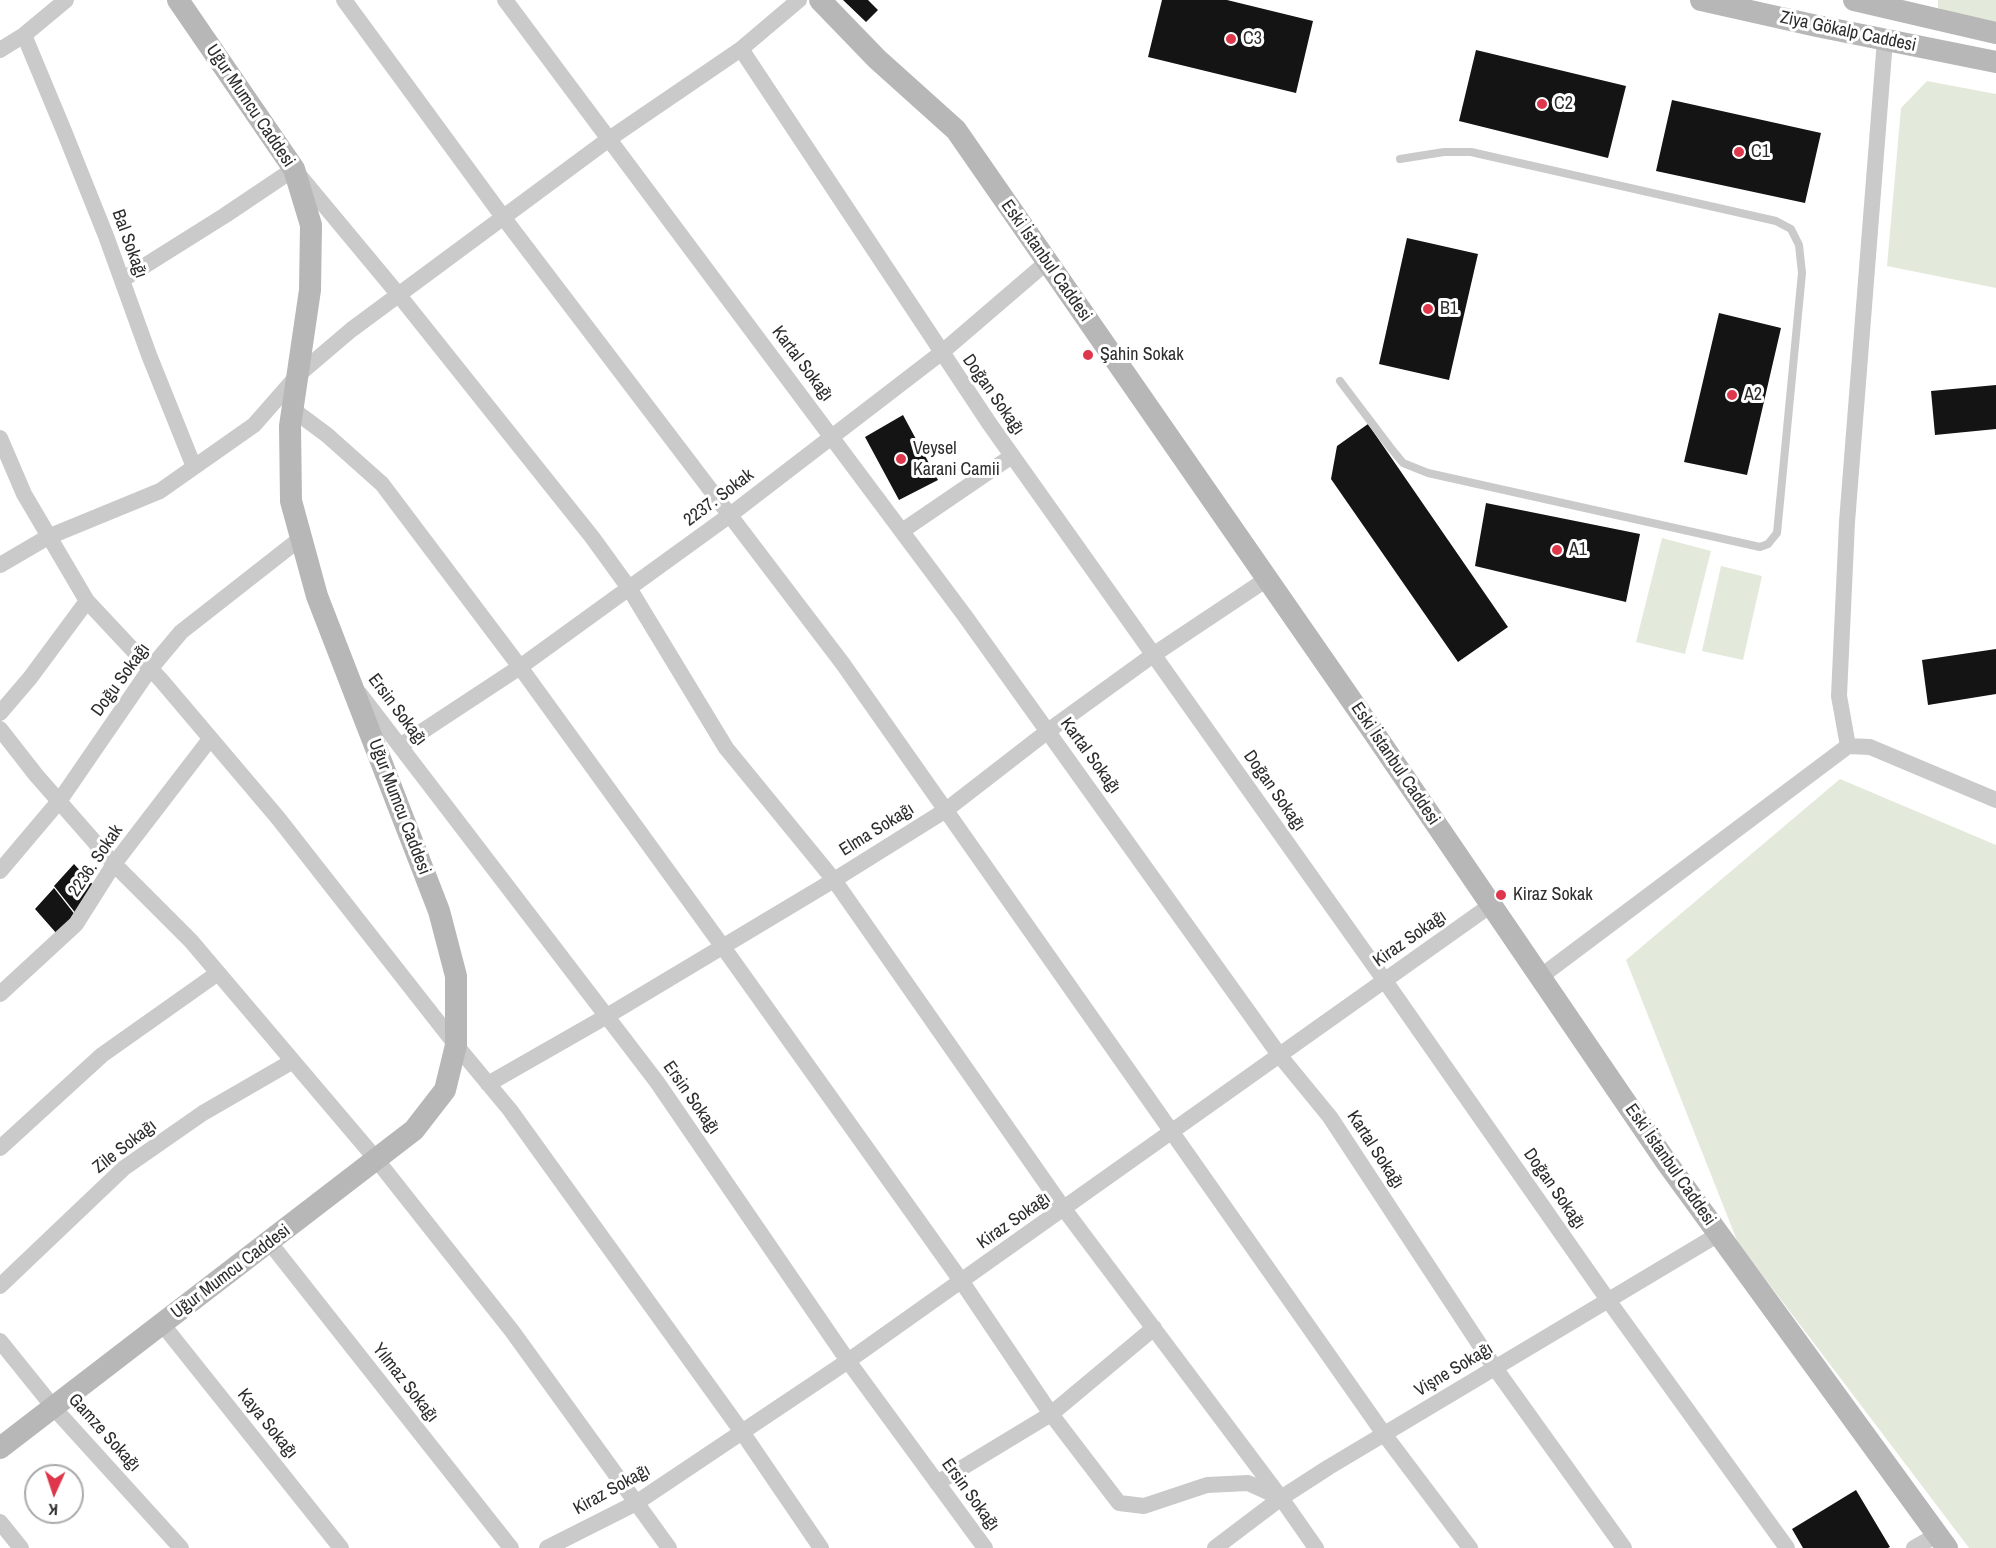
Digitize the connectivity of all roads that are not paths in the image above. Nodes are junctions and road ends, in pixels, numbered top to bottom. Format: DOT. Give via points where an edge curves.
graph roads {
  1 [pos="66,0"];
  2 [pos="178,0"];
  3 [pos="344,0"];
  4 [pos="505,0"];
  5 [pos="799,0"];
  6 [pos="820,0"];
  7 [pos="1701,0"];
  8 [pos="1854,0"];
  9 [pos="1887,4"];
  10 [pos="1996,33"];
  11 [pos="24,35"];
  12 [pos="1885,40"];
  13 [pos="741,49"];
  14 [pos="0,50"];
  15 [pos="1996,62"];
  16 [pos="609,139"];
  17 [pos="1400,159"];
  18 [pos="294,169"];
  19 [pos="503,217"];
  20 [pos="1047,262"];
  21 [pos="122,280"];
  22 [pos="398,294"];
  23 [pos="941,353"];
  24 [pos="297,376"];
  25 [pos="1340,381"];
  26 [pos="292,410"];
  27 [pos="832,437"];
  28 [pos="0,438"];
  29 [pos="1012,456"];
  30 [pos="194,467"];
  31 [pos="730,515"];
  32 [pos="902,531"];
  33 [pos="48,537"];
  34 [pos="301,538"];
  35 [pos="0,565"];
  36 [pos="1267,579"];
  37 [pos="629,588"];
  38 [pos="87,601"];
  39 [pos="1153,655"];
  40 [pos="520,667"];
  41 [pos="150,669"];
  42 [pos="350,681"];
  43 [pos="0,713"];
  44 [pos="0,729"];
  45 [pos="1048,731"];
  46 [pos="210,739"];
  47 [pos="400,746"];
  48 [pos="1848,746"];
  49 [pos="60,800"];
  50 [pos="1996,800"];
  51 [pos="946,810"];
  52 [pos="114,864"];
  53 [pos="0,871"];
  54 [pos="834,880"];
  55 [pos="1491,905"];
  56 [pos="723,947"];
  57 [pos="218,973"];
  58 [pos="1540,977"];
  59 [pos="1385,981"];
  60 [pos="0,994"];
  61 [pos="607,1016"];
  62 [pos="456,1045"];
  63 [pos="1280,1056"];
  64 [pos="293,1061"];
  65 [pos="488,1084"];
  66 [pos="1172,1132"];
  67 [pos="0,1148"];
  68 [pos="376,1160"];
  69 [pos="1064,1209"];
  70 [pos="1719,1234"];
  71 [pos="270,1243"];
  72 [pos="962,1282"];
  73 [pos="0,1286"];
  74 [pos="1608,1300"];
  75 [pos="163,1324"];
  76 [pos="1154,1328"];
  77 [pos="0,1341"];
  78 [pos="848,1361"];
  79 [pos="1495,1368"];
  80 [pos="54,1408"];
  81 [pos="1051,1414"];
  82 [pos="742,1432"];
  83 [pos="1384,1434"];
  84 [pos="0,1448"];
  85 [pos="937,1483"];
  86 [pos="1281,1498"];
  87 [pos="636,1503"];
  88 [pos="0,1522"];
  89 [pos="1942,1542"];
  90 [pos="21,1548"];
  91 [pos="181,1548"];
  92 [pos="341,1548"];
  93 [pos="511,1548"];
  94 [pos="547,1548"];
  95 [pos="669,1548"];
  96 [pos="821,1548"];
  97 [pos="985,1548"];
  98 [pos="1215,1548"];
  99 [pos="1316,1548"];
  100 [pos="1470,1548"];
  101 [pos="1624,1548"];
  102 [pos="1787,1548"];
  103 [pos="1914,1548"];
  1 -- 11 [label="street"];
  2 -- 18 [label="street, Uğur Mumcu Caddesi"];
  3 -- 19 [label="street"];
  4 -- 16 [label="street, Kartal Sokağı"];
  5 -- 13 [label="street"];
  6 -- 20 [label="street, Eski İstanbul Caddesi" via="877,59 956,130"];
  7 -- 12 [label="street, Ziya Gökalp Caddesi"];
  8 -- 9 [label="street, Ziya Gökalp Caddesi"];
  9 -- 10 [label="street, Ziya Gökalp Caddesi"];
  9 -- 12 [label="street"];
  11 -- 14 [label="street"];
  11 -- 21 [label="street, Bal Sokağı"];
  12 -- 15 [label="street, Ziya Gökalp Caddesi"];
  12 -- 48 [label="street" via="1846,522 1839,696"];
  13 -- 16 [label="street"];
  13 -- 23 [label="street, Doğan Sokağı"];
  16 -- 19 [label="street"];
  16 -- 27 [label="street, Kartal Sokağı"];
  17 -- 25 [label="lane" via="1471,152 1776,221 1791,229 1799,245 1802,273 1777,533 1760,547 1428,473 1403,463"];
  18 -- 21 [label="street"];
  18 -- 22 [label="street"];
  18 -- 24 [label="street, Uğur Mumcu Caddesi" via="311,225 310,290"];
  19 -- 22 [label="street"];
  19 -- 31 [label="street"];
  20 -- 23 [label="street, 2237. Sokak"];
  20 -- 36 [label="street, Eski İstanbul Caddesi"];
  21 -- 30 [label="street, Bal Sokağı"];
  22 -- 24 [label="street"];
  22 -- 37 [label="street"];
  23 -- 27 [label="street, 2237. Sokak"];
  23 -- 29 [label="street, Doğan Sokağı"];
  24 -- 26 [label="street, Uğur Mumcu Caddesi"];
  24 -- 30 [label="street" via="254,425"];
  26 -- 34 [label="street, Uğur Mumcu Caddesi" via="291,501"];
  26 -- 40 [label="street" via="382,484"];
  27 -- 31 [label="street, 2237. Sokak"];
  27 -- 32 [label="street, Kartal Sokağı"];
  28 -- 33 [label="street"];
  29 -- 32 [label="street"];
  29 -- 39 [label="street, Doğan Sokağı"];
  30 -- 33 [label="street" via="160,491"];
  31 -- 37 [label="street, 2237. Sokak"];
  31 -- 51 [label="street" via="843,664"];
  32 -- 45 [label="street, Kartal Sokağı"];
  33 -- 35 [label="street"];
  33 -- 38 [label="street"];
  34 -- 41 [label="street, Doğu Sokağı" via="181,632"];
  34 -- 42 [label="street, Uğur Mumcu Caddesi" via="317,596"];
  36 -- 39 [label="street, Elma Sokağı"];
  36 -- 55 [label="street, Eski İstanbul Caddesi"];
  37 -- 40 [label="street, 2237. Sokak"];
  37 -- 54 [label="street" via="726,748"];
  38 -- 41 [label="street"];
  38 -- 43 [label="street"];
  39 -- 45 [label="street, Elma Sokağı"];
  39 -- 59 [label="street, Doğan Sokağı"];
  40 -- 47 [label="street, 2237. Sokak"];
  40 -- 56 [label="street"];
  41 -- 46 [label="street"];
  41 -- 49 [label="street, Doğu Sokağı"];
  42 -- 47 [label="street, Ersin Sokağı"];
  42 -- 62 [label="street, Uğur Mumcu Caddesi" via="439,911 456,976"];
  44 -- 49 [label="street"];
  45 -- 51 [label="street, Elma Sokağı"];
  45 -- 63 [label="street, Kartal Sokağı"];
  46 -- 52 [label="street, 2236. Sokak"];
  46 -- 62 [label="street" via="278,818"];
  47 -- 61 [label="street, Ersin Sokağı"];
  48 -- 50 [label="street" via="1870,747"];
  48 -- 58 [label="street"];
  49 -- 52 [label="street"];
  49 -- 53 [label="street, Doğu Sokağı"];
  51 -- 54 [label="street, Elma Sokağı"];
  51 -- 66 [label="street"];
  52 -- 57 [label="street"];
  52 -- 60 [label="street, 2236. Sokak" via="76,924"];
  54 -- 56 [label="street, Elma Sokağı"];
  54 -- 69 [label="street"];
  55 -- 58 [label="street, Eski İstanbul Caddesi"];
  55 -- 59 [label="street, Kiraz Sokağı"];
  56 -- 61 [label="street, Elma Sokağı"];
  56 -- 72 [label="street"];
  57 -- 64 [label="street"];
  57 -- 67 [label="street" via="102,1055"];
  58 -- 70 [label="street, Eski İstanbul Caddesi"];
  59 -- 63 [label="street, Kiraz Sokağı"];
  59 -- 74 [label="street, Doğan Sokağı"];
  61 -- 65 [label="street, Elma Sokağı"];
  61 -- 78 [label="street, Ersin Sokağı" via="657,1082"];
  62 -- 65 [label="street"];
  62 -- 68 [label="street, Uğur Mumcu Caddesi" via="445,1090 414,1130"];
  63 -- 66 [label="street, Kiraz Sokağı"];
  63 -- 79 [label="street, Kartal Sokağı" via="1330,1117"];
  64 -- 68 [label="street"];
  64 -- 73 [label="street, Zile Sokağı" via="203,1113 124,1168"];
  65 -- 82 [label="street"];
  66 -- 69 [label="street, Kiraz Sokağı"];
  66 -- 83 [label="street"];
  68 -- 71 [label="street, Uğur Mumcu Caddesi"];
  68 -- 87 [label="street" via="512,1331"];
  69 -- 72 [label="street, Kiraz Sokağı"];
  69 -- 76 [label="street"];
  70 -- 74 [label="street, Vişne Sokağı"];
  70 -- 89 [label="street, Eski İstanbul Caddesi"];
  71 -- 75 [label="street, Uğur Mumcu Caddesi"];
  71 -- 93 [label="street, Yılmaz Sokağı"];
  72 -- 78 [label="street, Kiraz Sokağı"];
  72 -- 81 [label="street"];
  74 -- 79 [label="street, Vişne Sokağı"];
  74 -- 102 [label="street, Doğan Sokağı"];
  75 -- 80 [label="street, Uğur Mumcu Caddesi"];
  75 -- 92 [label="street, Kaya Sokağı"];
  76 -- 81 [label="street"];
  76 -- 86 [label="street"];
  77 -- 80 [label="street, Gamze Sokağı"];
  78 -- 82 [label="street, Kiraz Sokağı"];
  78 -- 85 [label="street, Ersin Sokağı"];
  79 -- 83 [label="street, Vişne Sokağı"];
  79 -- 101 [label="street, Kartal Sokağı"];
  80 -- 84 [label="street, Uğur Mumcu Caddesi"];
  80 -- 91 [label="street, Gamze Sokağı"];
  81 -- 85 [label="street"];
  81 -- 86 [label="street" via="1119,1503 1144,1506 1207,1485 1248,1483"];
  82 -- 87 [label="street, Kiraz Sokağı"];
  82 -- 96 [label="street"];
  83 -- 86 [label="street, Vişne Sokağı"];
  83 -- 100 [label="street"];
  85 -- 97 [label="street, Ersin Sokağı"];
  86 -- 98 [label="street, Vişne Sokağı"];
  86 -- 99 [label="street"];
  87 -- 94 [label="street, Kiraz Sokağı"];
  87 -- 95 [label="street"];
  88 -- 90 [label="street"];
  89 -- 103 [label="street"];
}
